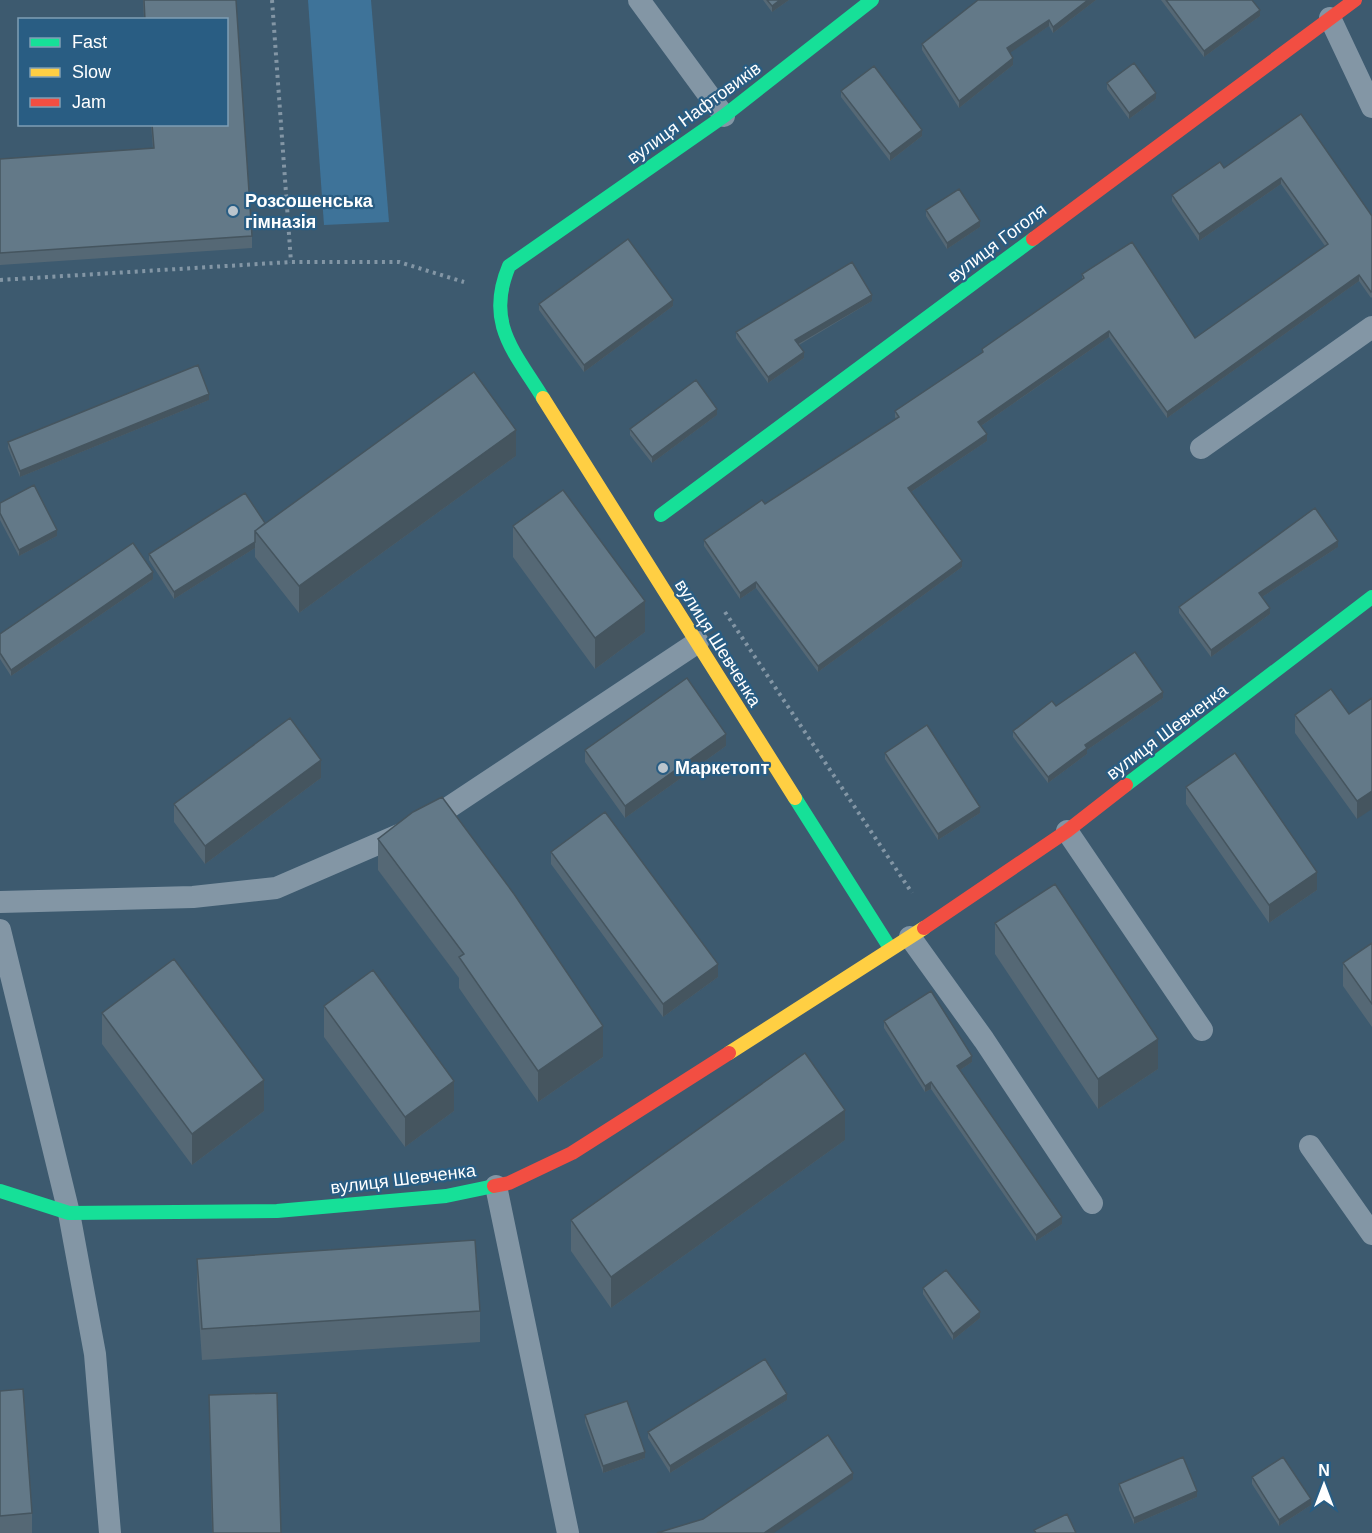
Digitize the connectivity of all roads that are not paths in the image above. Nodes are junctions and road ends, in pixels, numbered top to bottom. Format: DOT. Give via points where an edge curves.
graph roads {
  1 [pos="639,0"];
  2 [pos="872,0"];
  3 [pos="1355,0"];
  4 [pos="1330,18"];
  5 [pos="1372,107"];
  6 [pos="723,116"];
  7 [pos="498,295"];
  8 [pos="1372,327"];
  9 [pos="1201,448"];
  10 [pos="661,515"];
  11 [pos="1372,597"];
  12 [pos="698,642"];
  13 [pos="1067,831"];
  14 [pos="0,902"];
  15 [pos="0,930"];
  16 [pos="910,937"];
  17 [pos="890,948"];
  18 [pos="1202,1030"];
  19 [pos="1310,1146"];
  20 [pos="496,1186"];
  21 [pos="0,1191"];
  22 [pos="1092,1203"];
  23 [pos="69,1213"];
  24 [pos="1369,1224"];
  25 [pos="110,1533"];
  26 [pos="568,1533"];
  1 -- 6 [label="lane"];
  2 -- 6 [label="street, вулиця Нафтовиків"];
  3 -- 4 [label="street, вулиця Гоголя"];
  4 -- 5 [label="lane"];
  4 -- 10 [label="street, вулиця Гоголя"];
  6 -- 7 [label="street, вулиця Нафтовиків" via="509,266"];
  7 -- 12 [label="street, вулиця Шевченка" via="500,328"];
  8 -- 9 [label="lane"];
  11 -- 13 [label="street, вулиця Шевченка"];
  12 -- 14 [label="lane" via="424,824 276,888 193,897"];
  12 -- 17 [label="street, вулиця Шевченка"];
  13 -- 16 [label="street, вулиця Шевченка"];
  13 -- 18 [label="lane"];
  15 -- 23 [label="lane"];
  16 -- 17 [label="street, вулиця Шевченка"];
  16 -- 22 [label="lane"];
  17 -- 20 [label="street, вулиця Шевченка" via="572,1153"];
  19 -- 24 [label="lane"];
  20 -- 23 [label="street, вулиця Шевченка" via="446,1196 277,1211"];
  20 -- 26 [label="lane"];
  21 -- 23 [label="street, вулиця Шевченка"];
  23 -- 25 [label="lane" via="95,1354"];
}
